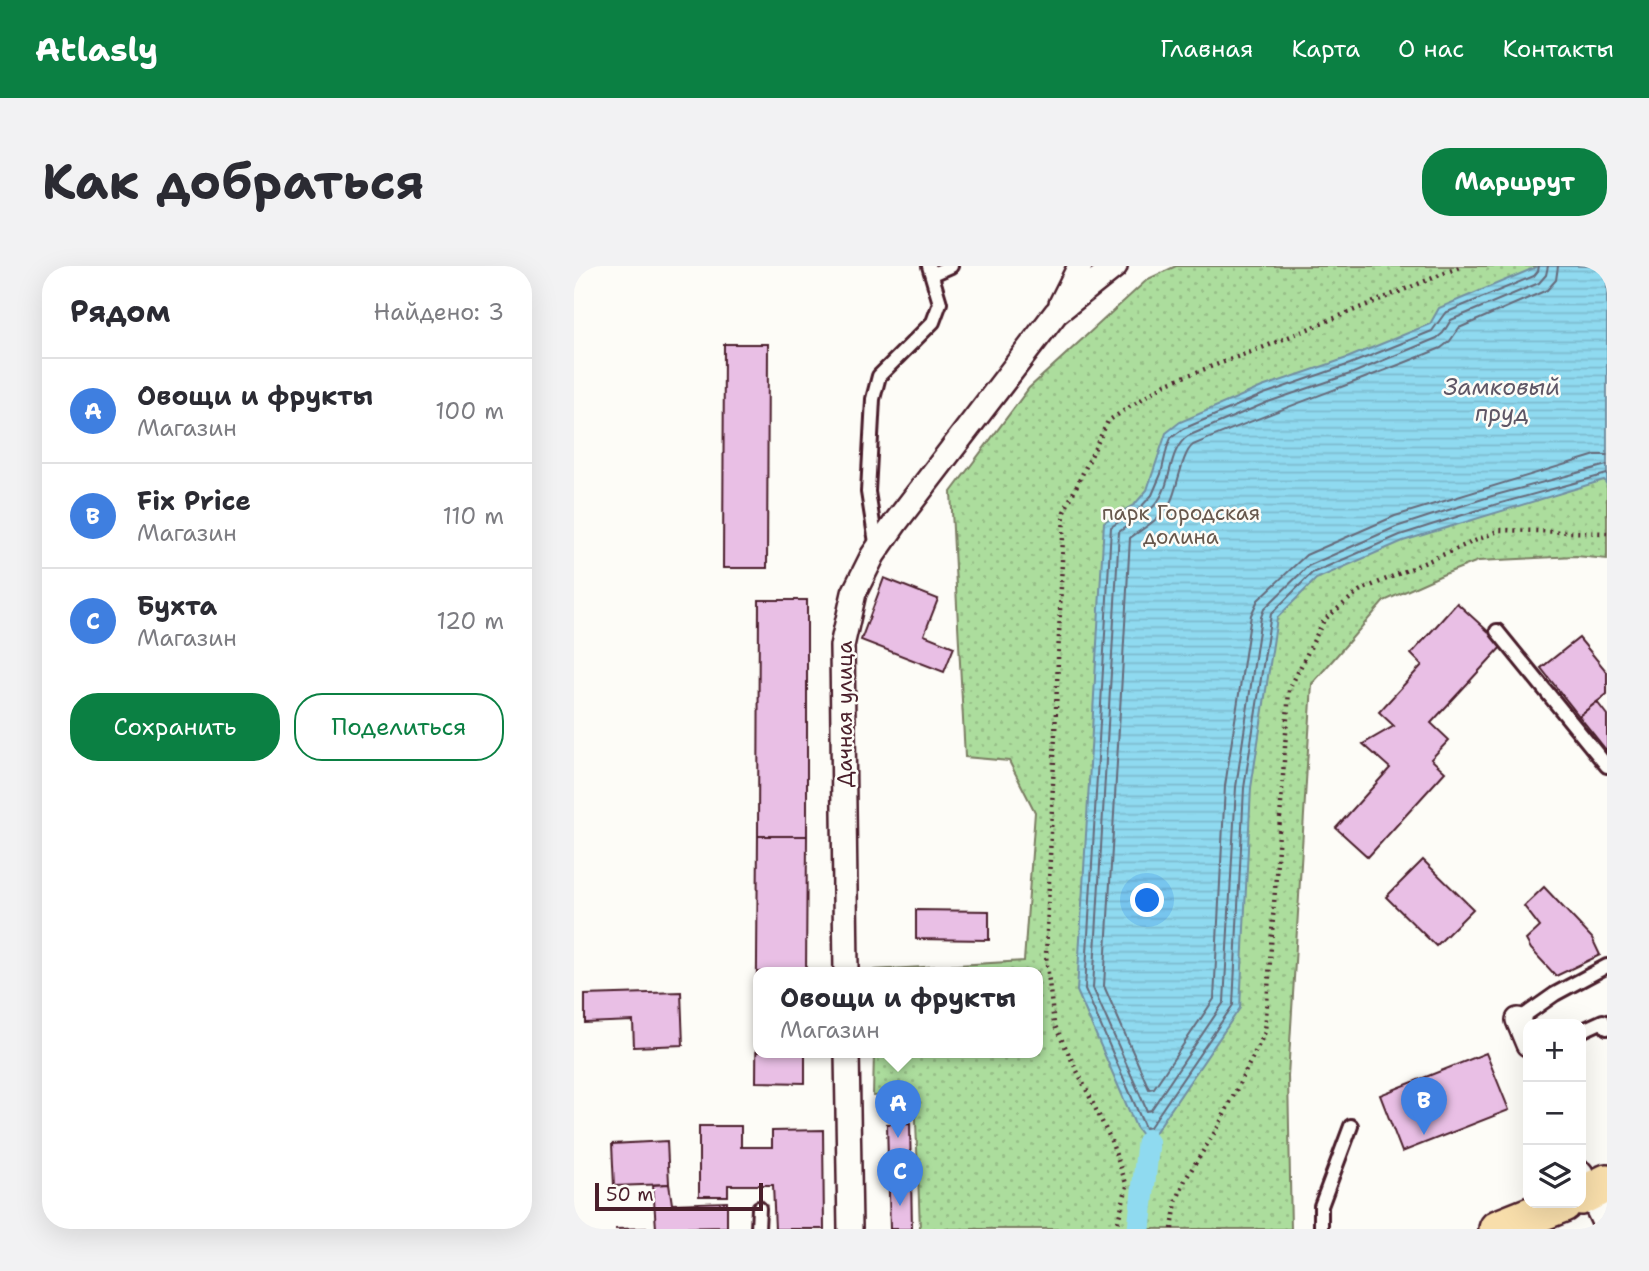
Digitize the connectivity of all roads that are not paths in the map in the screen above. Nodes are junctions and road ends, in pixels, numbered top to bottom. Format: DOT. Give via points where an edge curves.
graph roads {
  1 [pos="951,266"];
  2 [pos="1080,266"];
  3 [pos="1115,266"];
  4 [pos="931,270"];
  5 [pos="1056,313"];
  6 [pos="877,549"];
  7 [pos="1497,631"];
  8 [pos="1607,765"];
  9 [pos="1607,966"];
  10 [pos="846,967"];
  11 [pos="1518,1020"];
  12 [pos="1607,1028"];
  13 [pos="1586,1029"];
  14 [pos="1523,1032"];
  15 [pos="848,1058"];
  16 [pos="1351,1126"];
  17 [pos="1586,1192"];
  18 [pos="759,1208"];
  19 [pos="1543,1208"];
  20 [pos="758,1229"];
  21 [pos="850,1229"];
  22 [pos="1321,1229"];
  23 [pos="1498,1229"];
  24 [pos="1607,1229"];
  1 -- 4 [label="lane"];
  2 -- 5 [label="street, Дачная улица"];
  3 -- 5 [label="street, Дачная улица"];
  4 -- 6 [label="lane" via="940,303 933,323 879,376 873,399 868,492"];
  5 -- 6 [label="street, Дачная улица"];
  6 -- 10 [label="street, Дачная улица" via="854,593 842,646"];
  7 -- 8 [label="lane"];
  9 -- 11 [label="lane" via="1555,993"];
  11 -- 14 [label="street"];
  12 -- 13 [label="lane" via="1604,1021"];
  15 -- 21 [label="street"];
  16 -- 22 [label="lane" via="1321,1206"];
  17 -- 24 [label="street"];
  18 -- 20 [label="lane"];
  19 -- 23 [label="main road"];
}
